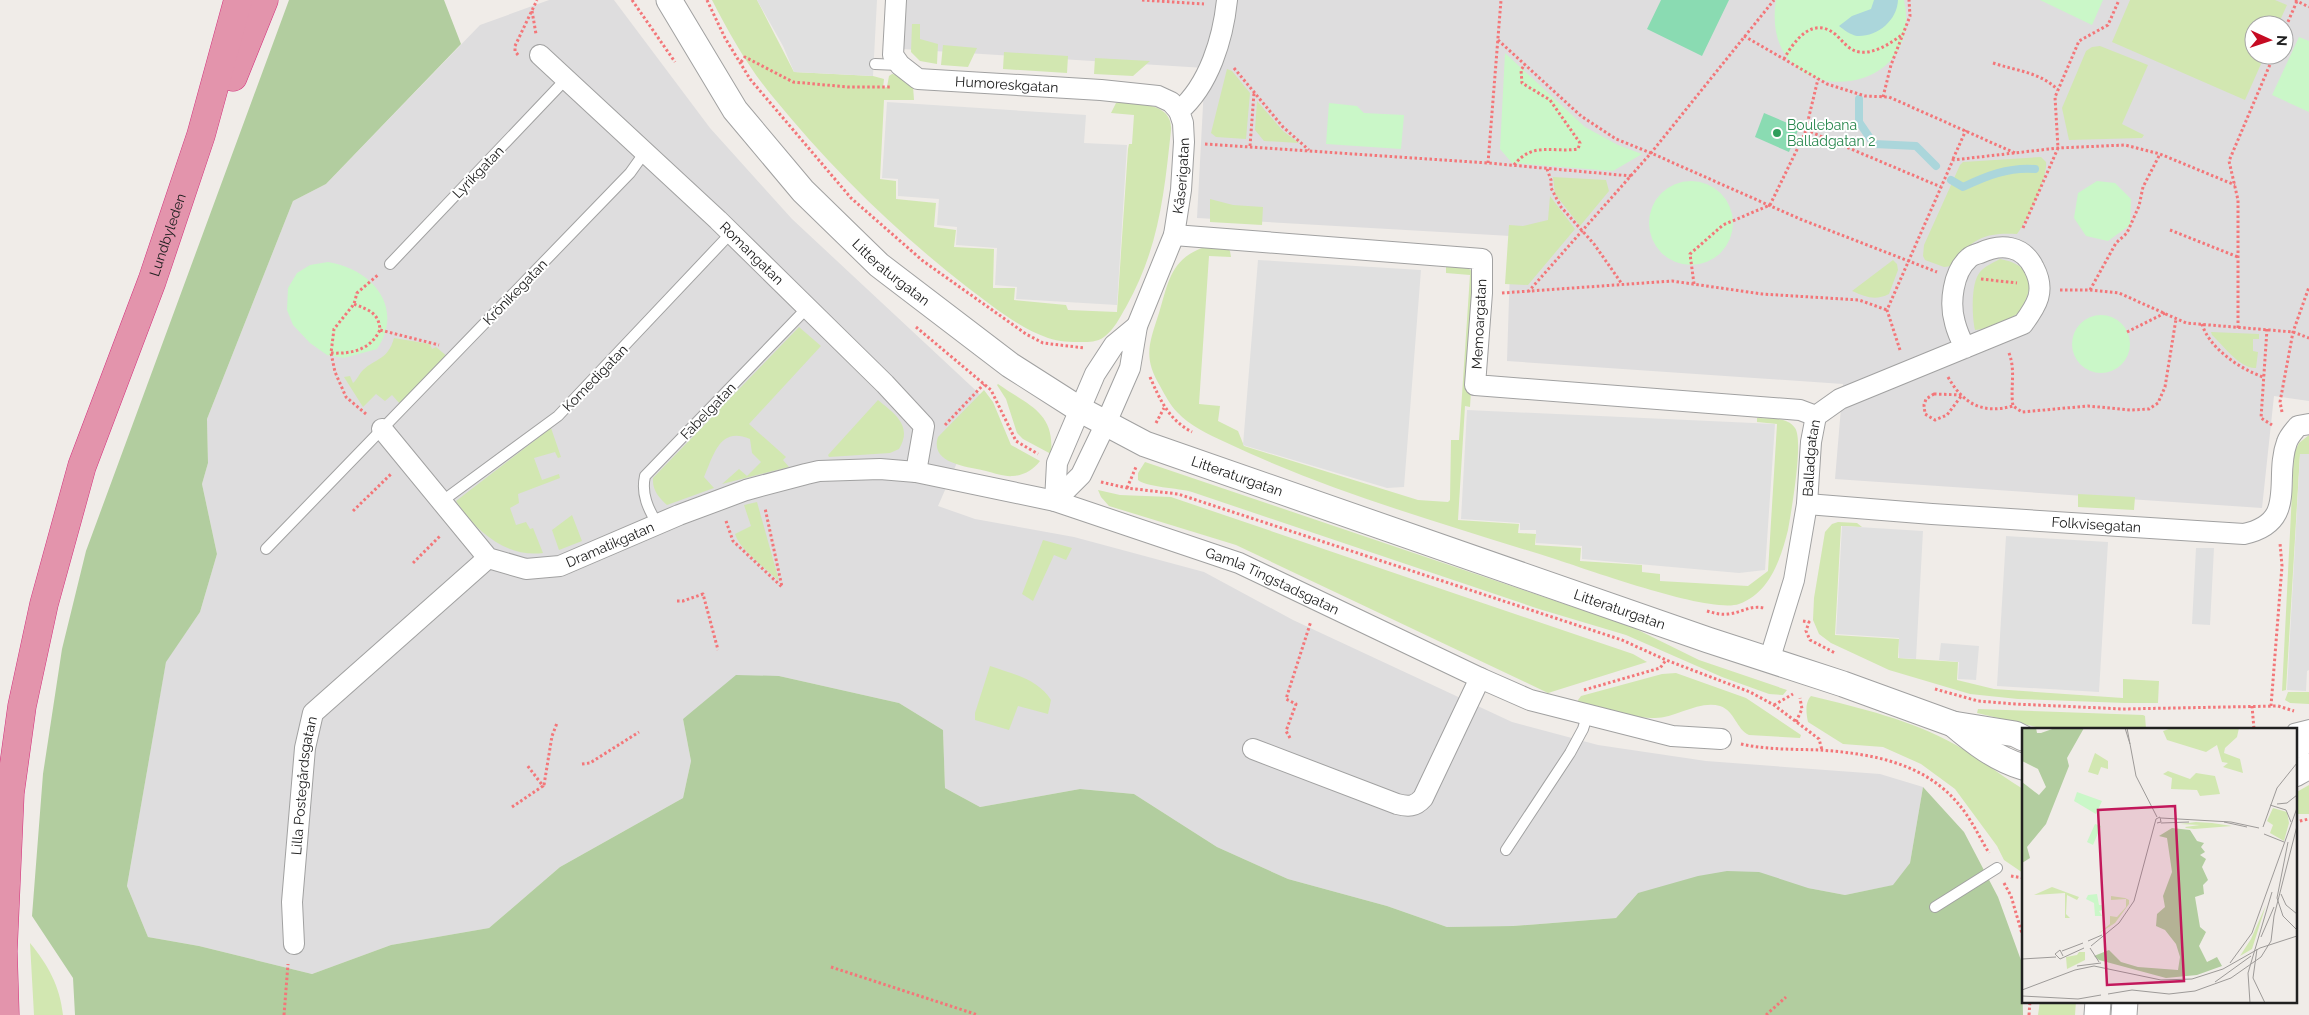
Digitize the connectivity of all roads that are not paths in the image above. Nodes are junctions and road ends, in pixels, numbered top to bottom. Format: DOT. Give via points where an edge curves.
graph roads {
  1 [pos="238,0"];
  2 [pos="264,0"];
  3 [pos="669,0"];
  4 [pos="896,0"];
  5 [pos="1227,3"];
  6 [pos="540,55"];
  7 [pos="875,64"];
  8 [pos="900,65"];
  9 [pos="566,80"];
  10 [pos="1179,111"];
  11 [pos="200,135"];
  12 [pos="645,152"];
  13 [pos="731,233"];
  14 [pos="1174,235"];
  15 [pos="390,264"];
  16 [pos="807,308"];
  17 [pos="1137,326"];
  18 [pos="1965,348"];
  19 [pos="1079,409"];
  20 [pos="1816,416"];
  21 [pos="1106,424"];
  22 [pos="2309,424"];
  23 [pos="382,429"];
  24 [pos="916,472"];
  25 [pos="1055,500"];
  26 [pos="441,502"];
  27 [pos="1807,504"];
  28 [pos="658,525"];
  29 [pos="266,549"];
  30 [pos="488,558"];
  31 [pos="1769,661"];
  32 [pos="1480,678"];
  33 [pos="1587,716"];
  34 [pos="1953,724"];
  35 [pos="2309,725"];
  36 [pos="2296,728"];
  37 [pos="2020,735"];
  38 [pos="1721,739"];
  39 [pos="2309,740"];
  40 [pos="2296,746"];
  41 [pos="1253,750"];
  42 [pos="2309,766"];
  43 [pos="2018,769"];
  44 [pos="2296,773"];
  45 [pos="1506,850"];
  46 [pos="1997,868"];
  47 [pos="1934,907"];
  48 [pos="294,944"];
  49 [pos="2098,1002"];
  50 [pos="2125,1002"];
  51 [pos="6,1015"];
  52 [pos="2097,1015"];
  53 [pos="2124,1015"];
  1 -- 11 [label="highway, Lundbyleden"];
  2 -- 11 [label="highway" via="219,112"];
  3 -- 19 [label="street, Litteraturgatan" via="735,110 803,191 879,265 1010,365"];
  4 -- 8 [label="street" via="893,55"];
  5 -- 10 [label="street" via="1215,54 1202,84"];
  6 -- 9 [label="street, Romangatan"];
  7 -- 8 [label="lane"];
  8 -- 10 [label="street, Humoreskgatan" via="918,79 1158,96 1172,102"];
  9 -- 12 [label="street, Romangatan"];
  9 -- 15 [label="lane, Lyrikgatan"];
  10 -- 14 [label="street, Kåserigatan" via="1184,142"];
  11 -- 51 [label="highway, Lundbyleden" via="152,281 82,466 44,604 22,706 10,793 3,951"];
  12 -- 13 [label="street, Romangatan"];
  12 -- 23 [label="lane, Krönikegatan" via="630,172"];
  13 -- 16 [label="street, Romangatan"];
  13 -- 26 [label="lane, Komedigatan" via="558,416"];
  14 -- 17 [label="street, Kåserigatan"];
  14 -- 20 [label="street, Memoargatan" via="1482,259 1475,385 1800,410"];
  16 -- 24 [label="street, Romangatan" via="924,426"];
  16 -- 28 [label="lane, Fabelgatan" via="645,476 642,489"];
  17 -- 19 [label="street, Kåserigatan" via="1114,345 1095,374"];
  17 -- 21 [label="street, Kåserigatan" via="1130,368"];
  18 -- 18 [label="street, Balladgatan" via="1954,322 1956,278 1969,257 1991,247 2015,248 2030,259 2040,278 2035,308 2023,324"];
  18 -- 20 [label="street, Balladgatan" via="1840,399"];
  19 -- 21 [label="street, Litteraturgatan"];
  19 -- 25 [label="street" via="1057,463"];
  20 -- 27 [label="street, Balladgatan"];
  21 -- 25 [label="street" via="1082,475"];
  21 -- 31 [label="street, Litteraturgatan" via="1146,444"];
  22 -- 27 [label="street, Folkvisegatan" via="2298,426 2286,444 2276,514 2258,530 2244,534"];
  23 -- 26 [label="street"];
  23 -- 29 [label="lane"];
  24 -- 25 [label="street, Dramatikgatan"];
  24 -- 28 [label="street, Dramatikgatan" via="880,469 819,471 746,490"];
  25 -- 32 [label="street, Gamla Tingstadsgatan" via="1239,564"];
  26 -- 30 [label="street"];
  27 -- 31 [label="street, Balladgatan" via="1794,580"];
  28 -- 30 [label="street, Dramatikgatan" via="560,566 526,570"];
  30 -- 48 [label="street, Lilla Postegårdsgatan" via="313,713 303,767 292,902"];
  31 -- 34 [label="street, Litteraturgatan"];
  32 -- 33 [label="street, Gamla Tingstadsgatan" via="1530,700"];
  32 -- 41 [label="street" via="1423,798 1409,807"];
  33 -- 38 [label="street, Gamla Tingstadsgatan" via="1672,736"];
  33 -- 45 [label="lane" via="1570,754"];
  34 -- 37 [label="street, Litteraturgatan"];
  34 -- 43 [label="street, Litteraturgatan" via="1976,743"];
  35 -- 36 [label="lane"];
  39 -- 40 [label="street"];
  42 -- 44 [label="street"];
  46 -- 47 [label="lane"];
  49 -- 52 [label="street"];
  50 -- 53 [label="street"];
}
